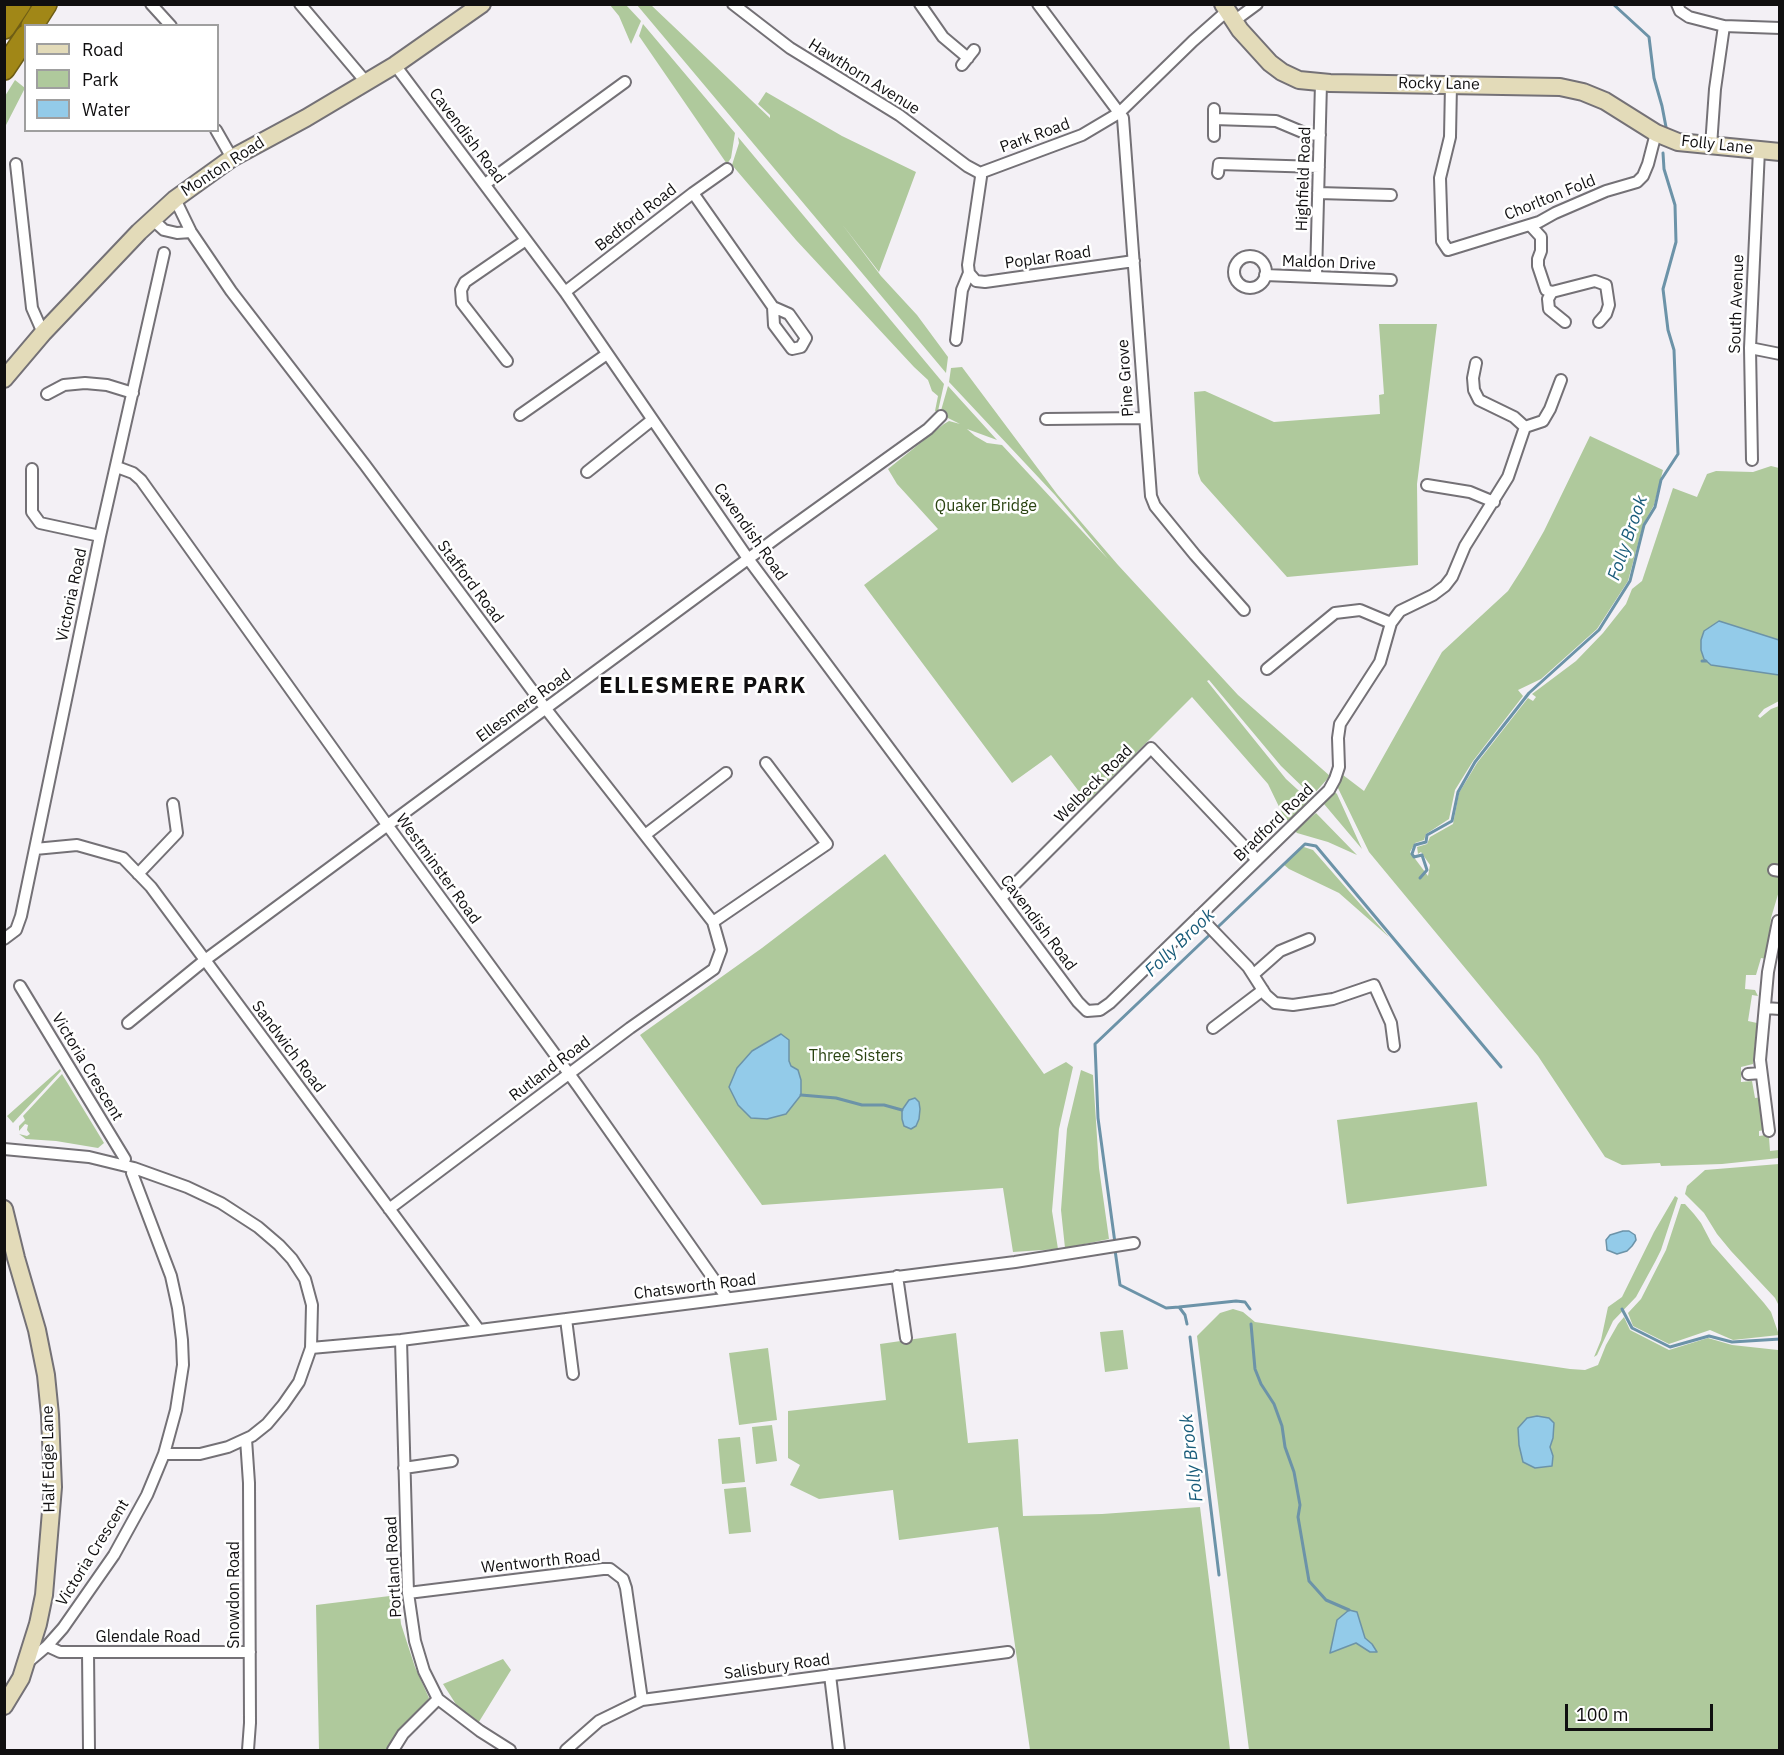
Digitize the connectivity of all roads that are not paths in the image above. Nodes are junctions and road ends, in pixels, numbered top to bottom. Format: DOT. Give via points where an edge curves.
graph roads {
  1 [pos="20,4"];
  2 [pos="46,4"];
  3 [pos="152,4"];
  4 [pos="300,4"];
  5 [pos="482,4"];
  6 [pos="733,4"];
  7 [pos="920,4"];
  8 [pos="1038,4"];
  9 [pos="1257,4"];
  10 [pos="1677,4"];
  11 [pos="1228,12"];
  12 [pos="33,24"];
  13 [pos="169,24"];
  14 [pos="1724,26"];
  15 [pos="4,28"];
  16 [pos="1779,28"];
  17 [pos="24,39"];
  18 [pos="968,58"];
  19 [pos="395,65"];
  20 [pos="4,69"];
  21 [pos="366,82"];
  22 [pos="1321,83"];
  23 [pos="1451,84"];
  24 [pos="622,89"];
  25 [pos="1119,113"];
  26 [pos="217,132"];
  27 [pos="1656,133"];
  28 [pos="1320,135"];
  29 [pos="1214,136"];
  30 [pos="1711,146"];
  31 [pos="1759,150"];
  32 [pos="1779,152"];
  33 [pos="232,158"];
  34 [pos="16,164"];
  35 [pos="1319,167"];
  36 [pos="727,169"];
  37 [pos="980,173"];
  38 [pos="1218,173"];
  39 [pos="485,184"];
  40 [pos="693,193"];
  41 [pos="1318,193"];
  42 [pos="1391,195"];
  43 [pos="175,199"];
  44 [pos="152,219"];
  45 [pos="1530,225"];
  46 [pos="191,232"];
  47 [pos="526,240"];
  48 [pos="164,253"];
  49 [pos="1134,261"];
  50 [pos="969,273"];
  51 [pos="1265,275"];
  52 [pos="1316,277"];
  53 [pos="1391,280"];
  54 [pos="565,291"];
  55 [pos="1552,292"];
  56 [pos="773,307"];
  57 [pos="1565,322"];
  58 [pos="1599,322"];
  59 [pos="42,333"];
  60 [pos="956,340"];
  61 [pos="1750,348"];
  62 [pos="607,354"];
  63 [pos="1779,354"];
  64 [pos="507,361"];
  65 [pos="1476,363"];
  66 [pos="4,378"];
  67 [pos="1562,380"];
  68 [pos="134,393"];
  69 [pos="47,394"];
  70 [pos="520,415"];
  71 [pos="941,416"];
  72 [pos="1144,418"];
  73 [pos="1046,419"];
  74 [pos="651,420"];
  75 [pos="1525,427"];
  76 [pos="1752,460"];
  77 [pos="117,468"];
  78 [pos="32,469"];
  79 [pos="587,472"];
  80 [pos="1427,485"];
  81 [pos="1494,502"];
  82 [pos="100,536"];
  83 [pos="749,560"];
  84 [pos="1244,610"];
  85 [pos="1391,623"];
  86 [pos="1267,669"];
  87 [pos="546,709"];
  88 [pos="766,763"];
  89 [pos="726,773"];
  90 [pos="173,804"];
  91 [pos="388,826"];
  92 [pos="645,835"];
  93 [pos="35,849"];
  94 [pos="1257,860"];
  95 [pos="138,874"];
  96 [pos="1001,898"];
  97 [pos="1199,916"];
  98 [pos="1778,921"];
  99 [pos="713,922"];
  100 [pos="4,939"];
  101 [pos="1309,939"];
  102 [pos="721,950"];
  103 [pos="205,960"];
  104 [pos="1254,974"];
  105 [pos="20,986"];
  106 [pos="1263,990"];
  107 [pos="1765,1008"];
  108 [pos="1779,1009"];
  109 [pos="1087,1011"];
  110 [pos="128,1023"];
  111 [pos="1213,1028"];
  112 [pos="1394,1046"];
  113 [pos="569,1073"];
  114 [pos="1761,1073"];
  115 [pos="1748,1074"];
  116 [pos="1769,1131"];
  117 [pos="4,1149"];
  118 [pos="129,1166"];
  119 [pos="4,1209"];
  120 [pos="389,1209"];
  121 [pos="1130,1243"];
  122 [pos="897,1276"];
  123 [pos="727,1298"];
  124 [pos="566,1319"];
  125 [pos="479,1330"];
  126 [pos="906,1338"];
  127 [pos="401,1340"];
  128 [pos="311,1348"];
  129 [pos="573,1374"];
  130 [pos="246,1439"];
  131 [pos="164,1454"];
  132 [pos="452,1461"];
  133 [pos="404,1468"];
  134 [pos="408,1593"];
  135 [pos="47,1646"];
  136 [pos="88,1652"];
  137 [pos="250,1652"];
  138 [pos="1008,1652"];
  139 [pos="26,1663"];
  140 [pos="830,1675"];
  141 [pos="438,1699"];
  142 [pos="642,1700"];
  143 [pos="4,1706"];
  144 [pos="89,1750"];
  145 [pos="248,1750"];
  146 [pos="393,1750"];
  147 [pos="510,1750"];
  148 [pos="566,1750"];
  149 [pos="839,1750"];
  1 -- 15 [label="highway"];
  2 -- 12 [label="highway"];
  3 -- 13 [label="street"];
  4 -- 21 [label="street"];
  5 -- 19 [label="main road, Monton Road"];
  6 -- 37 [label="street, Hawthorn Avenue" via="790,48 899,115"];
  7 -- 18 [label="street" via="943,37"];
  8 -- 25 [label="street"];
  9 -- 11 [label="street, Park Road"];
  10 -- 14 [label="street" via="1689,17"];
  11 -- 22 [label="main road, Rocky Lane" via="1277,69 1299,80"];
  11 -- 25 [label="street, Park Road"];
  14 -- 16 [label="street"];
  14 -- 30 [label="street"];
  17 -- 20 [label="highway"];
  19 -- 21 [label="main road, Monton Road"];
  19 -- 39 [label="street, Cavendish Road"];
  21 -- 33 [label="main road, Monton Road"];
  22 -- 23 [label="main road, Rocky Lane"];
  22 -- 28 [label="street, Highfield Road"];
  23 -- 27 [label="main road, Rocky Lane" via="1572,89 1605,101"];
  23 -- 45 [label="street, Chorlton Fold" via="1450,137 1440,178 1442,241 1448,250"];
  24 -- 39 [label="street"];
  25 -- 37 [label="street, Park Road" via="1082,135"];
  25 -- 49 [label="street, Pine Grove" via="1125,132"];
  26 -- 33 [label="street"];
  27 -- 30 [label="main road, Folly Lane" via="1678,142"];
  27 -- 45 [label="street, Chorlton Fold" via="1643,177 1637,182 1606,191"];
  28 -- 29 [label="street" via="1276,121 1214,114"];
  28 -- 35 [label="street, Highfield Road"];
  30 -- 31 [label="main road, Folly Lane"];
  31 -- 32 [label="main road, Folly Lane"];
  31 -- 61 [label="street, South Avenue"];
  33 -- 43 [label="main road, Monton Road"];
  34 -- 59 [label="street" via="32,308"];
  35 -- 38 [label="street" via="1219,164"];
  35 -- 41 [label="street, Highfield Road"];
  36 -- 40 [label="street, Bedford Road"];
  37 -- 50 [label="street"];
  39 -- 47 [label="street, Cavendish Road"];
  40 -- 54 [label="street, Bedford Road"];
  40 -- 56 [label="street"];
  41 -- 42 [label="street"];
  41 -- 52 [label="street, Highfield Road"];
  43 -- 44 [label="main road, Monton Road"];
  43 -- 46 [label="street, Stafford Road"];
  44 -- 46 [label="street" via="164,230 177,234"];
  44 -- 59 [label="main road, Monton Road"];
  45 -- 55 [label="street" via="1541,237 1538,266 1546,290"];
  46 -- 87 [label="street, Stafford Road" via="231,291"];
  47 -- 54 [label="street, Cavendish Road"];
  47 -- 64 [label="street" via="465,282 461,290 462,303 496,353"];
  48 -- 68 [label="street, Victoria Road"];
  49 -- 50 [label="street, Poplar Road" via="985,282"];
  49 -- 72 [label="street, Pine Grove"];
  50 -- 60 [label="street" via="962,290"];
  51 -- 52 [label="street, Maldon Drive"];
  52 -- 53 [label="street, Maldon Drive"];
  54 -- 62 [label="street, Cavendish Road"];
  55 -- 57 [label="street" via="1549,309"];
  55 -- 58 [label="street" via="1595,281 1606,285 1609,305"];
  59 -- 66 [label="main road, Monton Road"];
  61 -- 63 [label="street"];
  61 -- 76 [label="street, South Avenue"];
  62 -- 70 [label="street"];
  62 -- 74 [label="street, Cavendish Road"];
  65 -- 75 [label="street" via="1473,378 1479,400 1514,417"];
  67 -- 75 [label="street" via="1543,421"];
  68 -- 69 [label="street" via="85,383 64,385"];
  68 -- 77 [label="street, Victoria Road"];
  71 -- 83 [label="street, Ellesmere Road"];
  72 -- 73 [label="street"];
  72 -- 84 [label="street, Pine Grove" via="1152,501"];
  74 -- 79 [label="street"];
  74 -- 83 [label="street, Cavendish Road"];
  75 -- 81 [label="street" via="1511,470"];
  77 -- 82 [label="street, Victoria Road"];
  77 -- 91 [label="street, Westminster Road" via="141,480"];
  78 -- 82 [label="street" via="32,512 40,523"];
  80 -- 81 [label="street" via="1470,492"];
  81 -- 85 [label="street" via="1445,586 1404,608"];
  82 -- 93 [label="street, Victoria Road"];
  83 -- 87 [label="street, Ellesmere Road"];
  83 -- 96 [label="street, Cavendish Road"];
  85 -- 86 [label="street" via="1360,610 1335,613"];
  85 -- 94 [label="street, Bradford Road" via="1380,662 1339,729 1339,768 1333,785"];
  87 -- 91 [label="street, Ellesmere Road"];
  87 -- 92 [label="street, Stafford Road"];
  88 -- 99 [label="street" via="827,844"];
  89 -- 92 [label="street"];
  90 -- 95 [label="street" via="177,833"];
  91 -- 103 [label="street, Ellesmere Road"];
  91 -- 113 [label="street, Westminster Road"];
  92 -- 99 [label="street, Stafford Road"];
  93 -- 95 [label="street, Sandwich Road" via="77,845 123,858"];
  93 -- 100 [label="street, Victoria Road" via="19,924"];
  94 -- 96 [label="street, Welbeck Road" via="1151,748"];
  94 -- 97 [label="street, Bradford Road"];
  95 -- 103 [label="street, Sandwich Road"];
  96 -- 109 [label="street, Cavendish Road"];
  97 -- 104 [label="street"];
  97 -- 109 [label="street, Bradford Road" via="1110,1003 1100,1010"];
  98 -- 107 [label="street" via="1762,985"];
  99 -- 102 [label="street, Stafford Road"];
  101 -- 104 [label="street" via="1280,951"];
  102 -- 113 [label="street, Rutland Road" via="714,969"];
  103 -- 110 [label="street, Ellesmere Road"];
  103 -- 120 [label="street, Sandwich Road"];
  104 -- 106 [label="street"];
  105 -- 118 [label="street, Victoria Crescent"];
  106 -- 111 [label="street"];
  106 -- 112 [label="street" via="1275,1003 1293,1005 1333,999 1379,982 1388,1016 1397,1029"];
  107 -- 108 [label="street"];
  107 -- 114 [label="street"];
  113 -- 120 [label="street, Rutland Road"];
  113 -- 123 [label="street, Westminster Road"];
  114 -- 115 [label="street"];
  114 -- 116 [label="street"];
  117 -- 118 [label="street" via="79,1156"];
  118 -- 128 [label="street" via="221,1203 279,1245 298,1267 309,1291 313,1318"];
  118 -- 131 [label="street, Victoria Crescent" via="171,1276 181,1327 180,1390"];
  119 -- 139 [label="main road, Half Edge Lane" via="37,1330 50,1415 52,1487 44,1595"];
  120 -- 125 [label="street, Sandwich Road"];
  121 -- 122 [label="street, Chatsworth Road" via="1015,1263"];
  122 -- 123 [label="street, Chatsworth Road"];
  122 -- 126 [label="street"];
  123 -- 124 [label="street, Chatsworth Road"];
  124 -- 125 [label="street, Chatsworth Road"];
  124 -- 129 [label="street"];
  125 -- 127 [label="street, Chatsworth Road"];
  127 -- 128 [label="street, Chatsworth Road"];
  127 -- 133 [label="street, Portland Road"];
  128 -- 130 [label="street" via="292,1394 267,1424"];
  130 -- 131 [label="street" via="213,1452"];
  130 -- 137 [label="street, Snowdon Road"];
  131 -- 135 [label="street, Victoria Crescent" via="114,1555"];
  132 -- 133 [label="street"];
  133 -- 134 [label="street, Portland Road"];
  134 -- 141 [label="street, Portland Road" via="415,1641"];
  134 -- 142 [label="street, Wentworth Road" via="610,1569 623,1579 626,1588"];
  135 -- 136 [label="street, Glendale Road" via="60,1652"];
  135 -- 139 [label="street, Victoria Crescent"];
  136 -- 137 [label="street, Glendale Road"];
  136 -- 144 [label="street"];
  137 -- 145 [label="street, Snowdon Road"];
  138 -- 140 [label="street, Salisbury Road"];
  139 -- 143 [label="main road, Half Edge Lane"];
  140 -- 142 [label="street, Salisbury Road"];
  140 -- 149 [label="street"];
  141 -- 146 [label="street" via="403,1734"];
  141 -- 147 [label="street, Portland Road"];
  142 -- 148 [label="street, Salisbury Road" via="599,1721"];
}
